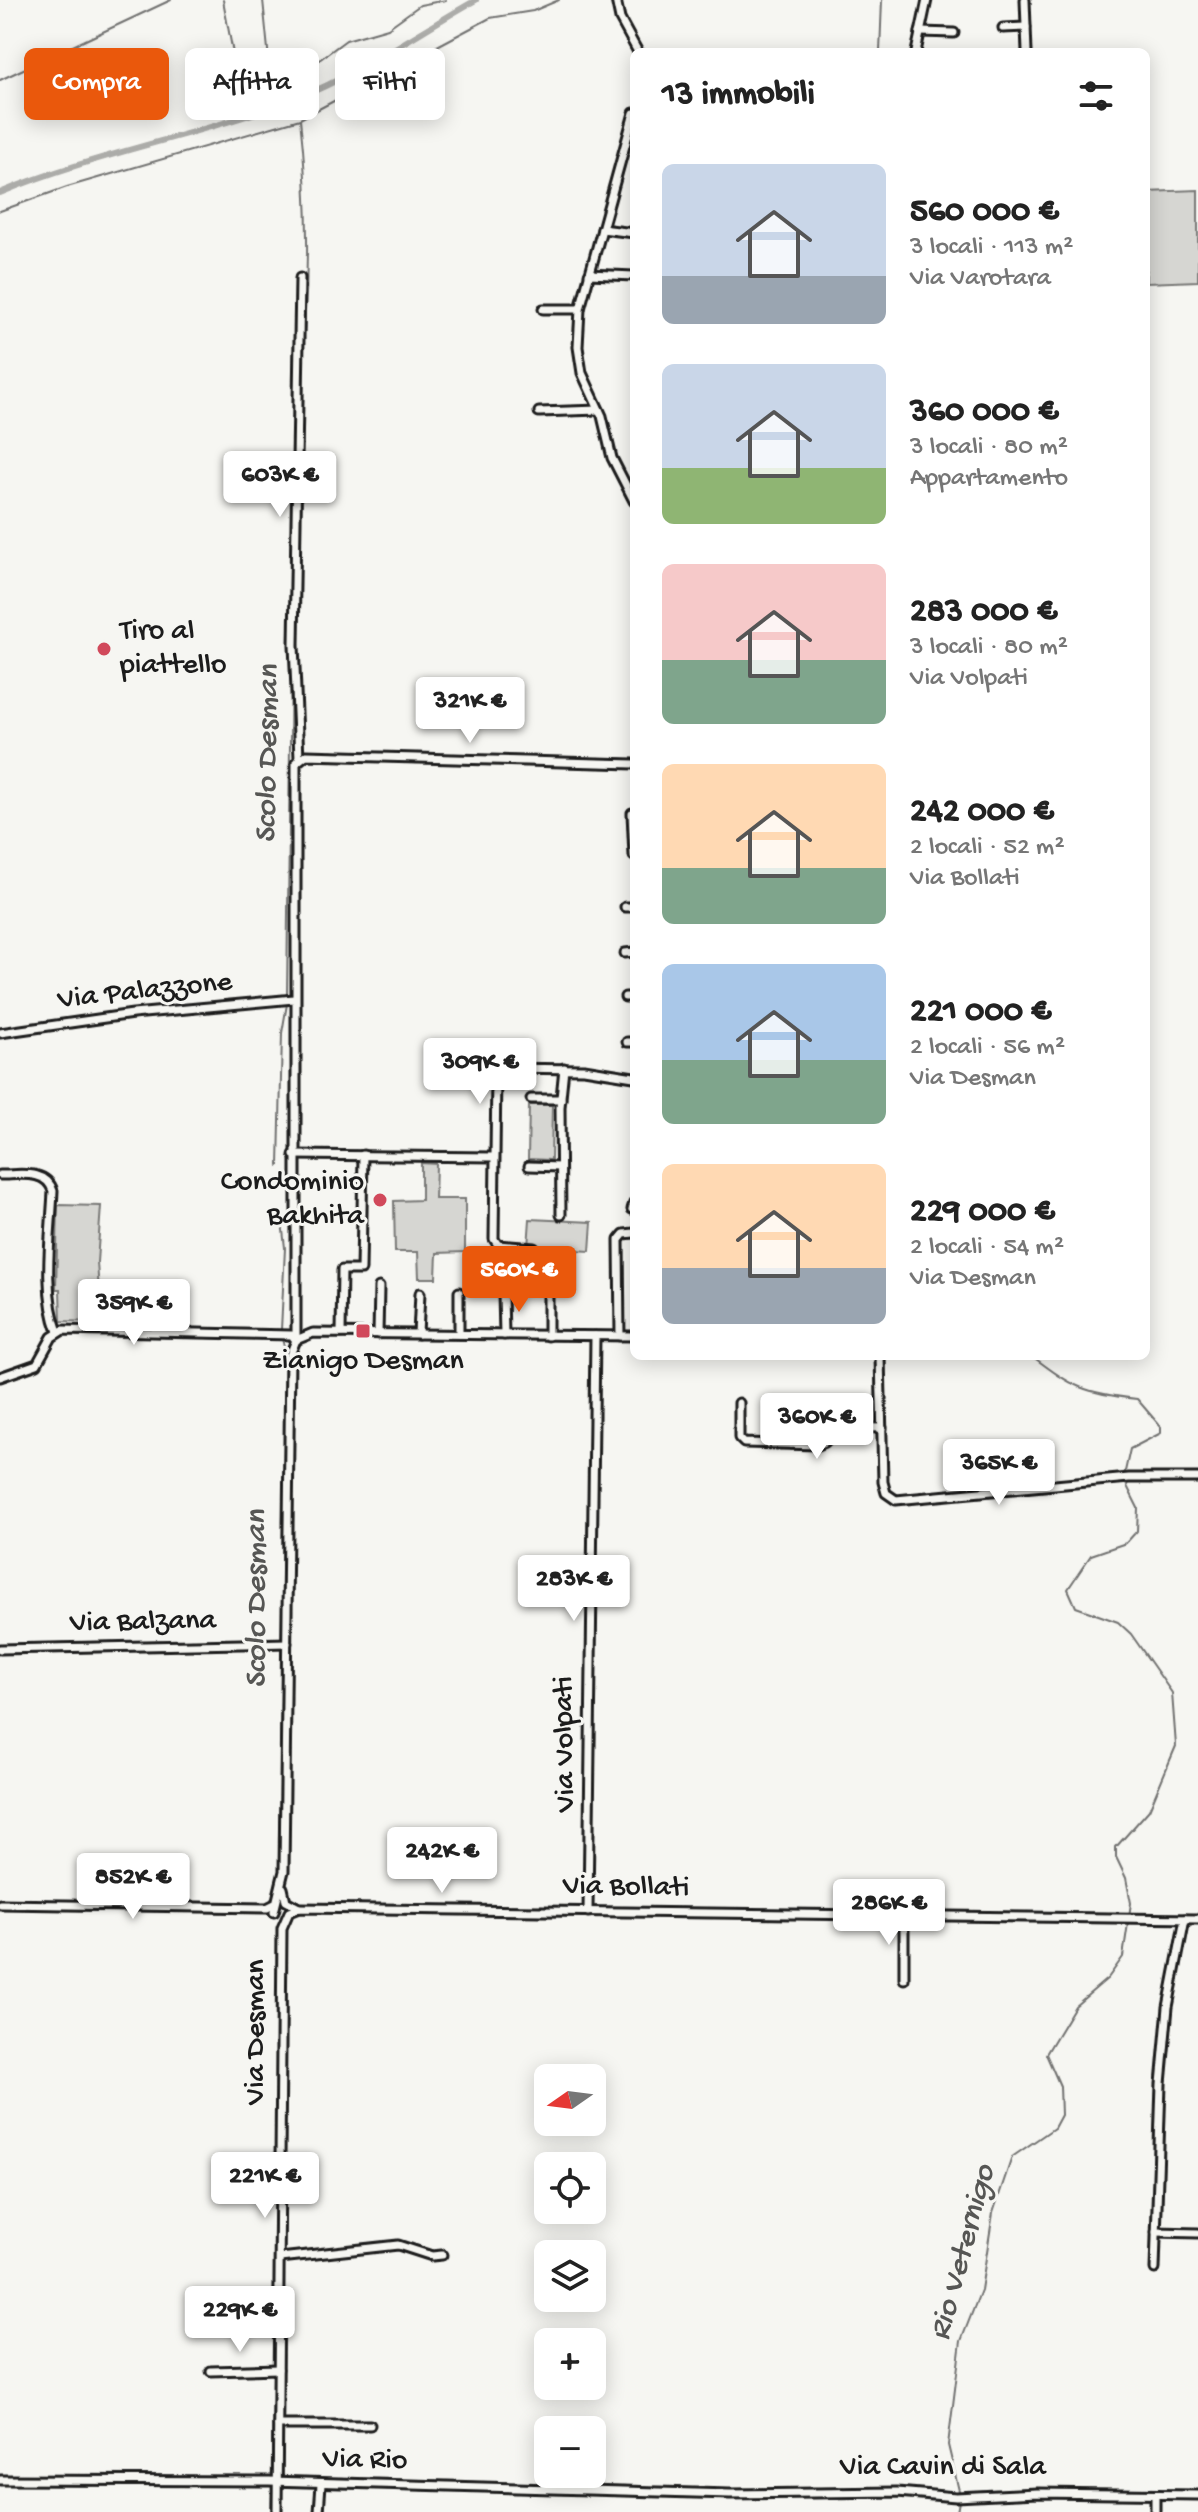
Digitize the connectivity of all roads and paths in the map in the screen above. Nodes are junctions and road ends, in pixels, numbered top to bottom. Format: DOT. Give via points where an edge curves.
graph roads {
  1 [pos="616,0"];
  2 [pos="927,0"];
  3 [pos="1025,0"];
  4 [pos="1026,27"];
  5 [pos="1003,28"];
  6 [pos="920,32"];
  7 [pos="954,33"];
  8 [pos="636,48"];
  9 [pos="917,48"];
  10 [pos="1027,48"];
  11 [pos="630,128"];
  12 [pos="602,229"];
  13 [pos="630,232"];
  14 [pos="589,274"];
  15 [pos="630,276"];
  16 [pos="300,278"];
  17 [pos="543,309"];
  18 [pos="580,309"];
  19 [pos="599,410"];
  20 [pos="539,412"];
  21 [pos="630,493"];
  22 [pos="302,757"];
  23 [pos="630,764"];
  24 [pos="290,1000"];
  25 [pos="0,1033"];
  26 [pos="564,1068"];
  27 [pos="630,1076"];
  28 [pos="531,1099"];
  29 [pos="561,1099"];
  30 [pos="294,1155"];
  31 [pos="363,1155"];
  32 [pos="494,1157"];
  33 [pos="529,1166"];
  34 [pos="560,1167"];
  35 [pos="0,1175"];
  36 [pos="561,1215"];
  37 [pos="630,1233"];
  38 [pos="534,1248"];
  39 [pos="379,1287"];
  40 [pos="459,1292"];
  41 [pos="420,1293"];
  42 [pos="503,1294"];
  43 [pos="548,1298"];
  44 [pos="58,1332"];
  45 [pos="341,1333"];
  46 [pos="378,1334"];
  47 [pos="418,1334"];
  48 [pos="459,1334"];
  49 [pos="504,1335"];
  50 [pos="548,1336"];
  51 [pos="595,1336"];
  52 [pos="620,1336"];
  53 [pos="630,1336"];
  54 [pos="296,1340"];
  55 [pos="880,1360"];
  56 [pos="0,1377"];
  57 [pos="739,1403"];
  58 [pos="846,1404"];
  59 [pos="792,1406"];
  60 [pos="846,1427"];
  61 [pos="882,1428"];
  62 [pos="791,1444"];
  63 [pos="1198,1478"];
  64 [pos="283,1642"];
  65 [pos="0,1649"];
  66 [pos="0,1904"];
  67 [pos="280,1908"];
  68 [pos="586,1912"];
  69 [pos="904,1915"];
  70 [pos="1185,1919"];
  71 [pos="1198,1919"];
  72 [pos="904,1979"];
  73 [pos="1156,2232"];
  74 [pos="1198,2233"];
  75 [pos="442,2255"];
  76 [pos="280,2258"];
  77 [pos="1155,2269"];
  78 [pos="275,2369"];
  79 [pos="211,2371"];
  80 [pos="278,2425"];
  81 [pos="370,2425"];
  82 [pos="0,2480"];
  83 [pos="273,2481"];
  84 [pos="321,2484"];
  85 [pos="730,2494"];
  86 [pos="1155,2495"];
  87 [pos="1198,2495"];
  88 [pos="277,2512"];
  89 [pos="319,2512"];
  90 [pos="1155,2512"];
  1 -- 8 [label="street"];
  2 -- 6 [label="street"];
  3 -- 4 [label="street"];
  4 -- 5 [label="street"];
  4 -- 10 [label="street"];
  6 -- 7 [label="street"];
  6 -- 9 [label="street"];
  11 -- 12 [label="street"];
  12 -- 13 [label="street"];
  12 -- 14 [label="street"];
  14 -- 15 [label="street"];
  14 -- 18 [label="street"];
  16 -- 22 [label="street" via="294,645"];
  17 -- 18 [label="street"];
  18 -- 19 [label="street" via="582,373"];
  19 -- 20 [label="street"];
  19 -- 21 [label="street" via="612,458"];
  22 -- 23 [label="street"];
  22 -- 24 [label="street"];
  24 -- 25 [label="street, Via Palazzone"];
  24 -- 30 [label="street"];
  26 -- 27 [label="street"];
  26 -- 29 [label="street"];
  26 -- 32 [label="street" via="499,1068"];
  28 -- 29 [label="street"];
  29 -- 34 [label="street"];
  30 -- 31 [label="street"];
  30 -- 54 [label="street"];
  31 -- 32 [label="street"];
  31 -- 45 [label="street" via="361,1270 342,1270"];
  32 -- 38 [label="street" via="495,1243"];
  33 -- 34 [label="street"];
  34 -- 36 [label="street"];
  35 -- 44 [label="street" via="39,1175 50,1182 50,1261"];
  37 -- 52 [label="street" via="619,1240"];
  39 -- 46 [label="street"];
  40 -- 48 [label="street"];
  41 -- 47 [label="street"];
  42 -- 49 [label="street"];
  43 -- 50 [label="street"];
  44 -- 54 [label="street" via="292,1335"];
  44 -- 56 [label="street" via="37,1364"];
  45 -- 46 [label="street"];
  45 -- 54 [label="street" via="308,1333"];
  46 -- 47 [label="street"];
  47 -- 48 [label="street"];
  48 -- 49 [label="street"];
  49 -- 50 [label="street"];
  50 -- 51 [label="street"];
  51 -- 52 [label="street"];
  51 -- 68 [label="street, Via Volpati"];
  52 -- 53 [label="street"];
  54 -- 64 [label="street" via="290,1355"];
  55 -- 61 [label="street"];
  57 -- 62 [label="street" via="739,1438 744,1443"];
  58 -- 60 [label="street"];
  59 -- 62 [label="street"];
  60 -- 61 [label="street"];
  60 -- 62 [label="street" via="833,1428 823,1444"];
  61 -- 63 [label="street" via="884,1488 896,1500 1126,1478"];
  64 -- 65 [label="street, Via Balzana"];
  64 -- 67 [label="street"];
  66 -- 67 [label="street"];
  67 -- 68 [label="street, Via Bollati"];
  67 -- 76 [label="street, Via Desman"];
  68 -- 69 [label="street, Via Bollati"];
  69 -- 70 [label="street, Via Bollati"];
  69 -- 72 [label="street"];
  70 -- 71 [label="street, Via Bollati"];
  70 -- 73 [label="street" via="1168,2007"];
  73 -- 74 [label="street"];
  73 -- 77 [label="street"];
  75 -- 76 [label="street" via="404,2245"];
  76 -- 78 [label="street, Via Desman"];
  78 -- 79 [label="street"];
  78 -- 80 [label="street, Via Desman"];
  80 -- 81 [label="street"];
  80 -- 83 [label="street, Via Desman"];
  82 -- 83 [label="street, Via Rio"];
  83 -- 84 [label="street, Via Rio"];
  83 -- 88 [label="street, Via Desman"];
  84 -- 85 [label="street, Via Rio"];
  84 -- 89 [label="street"];
  85 -- 86 [label="street, Via Cavin di Sala"];
  86 -- 87 [label="street, Via Cavin di Sala"];
  86 -- 90 [label="street"];
}
